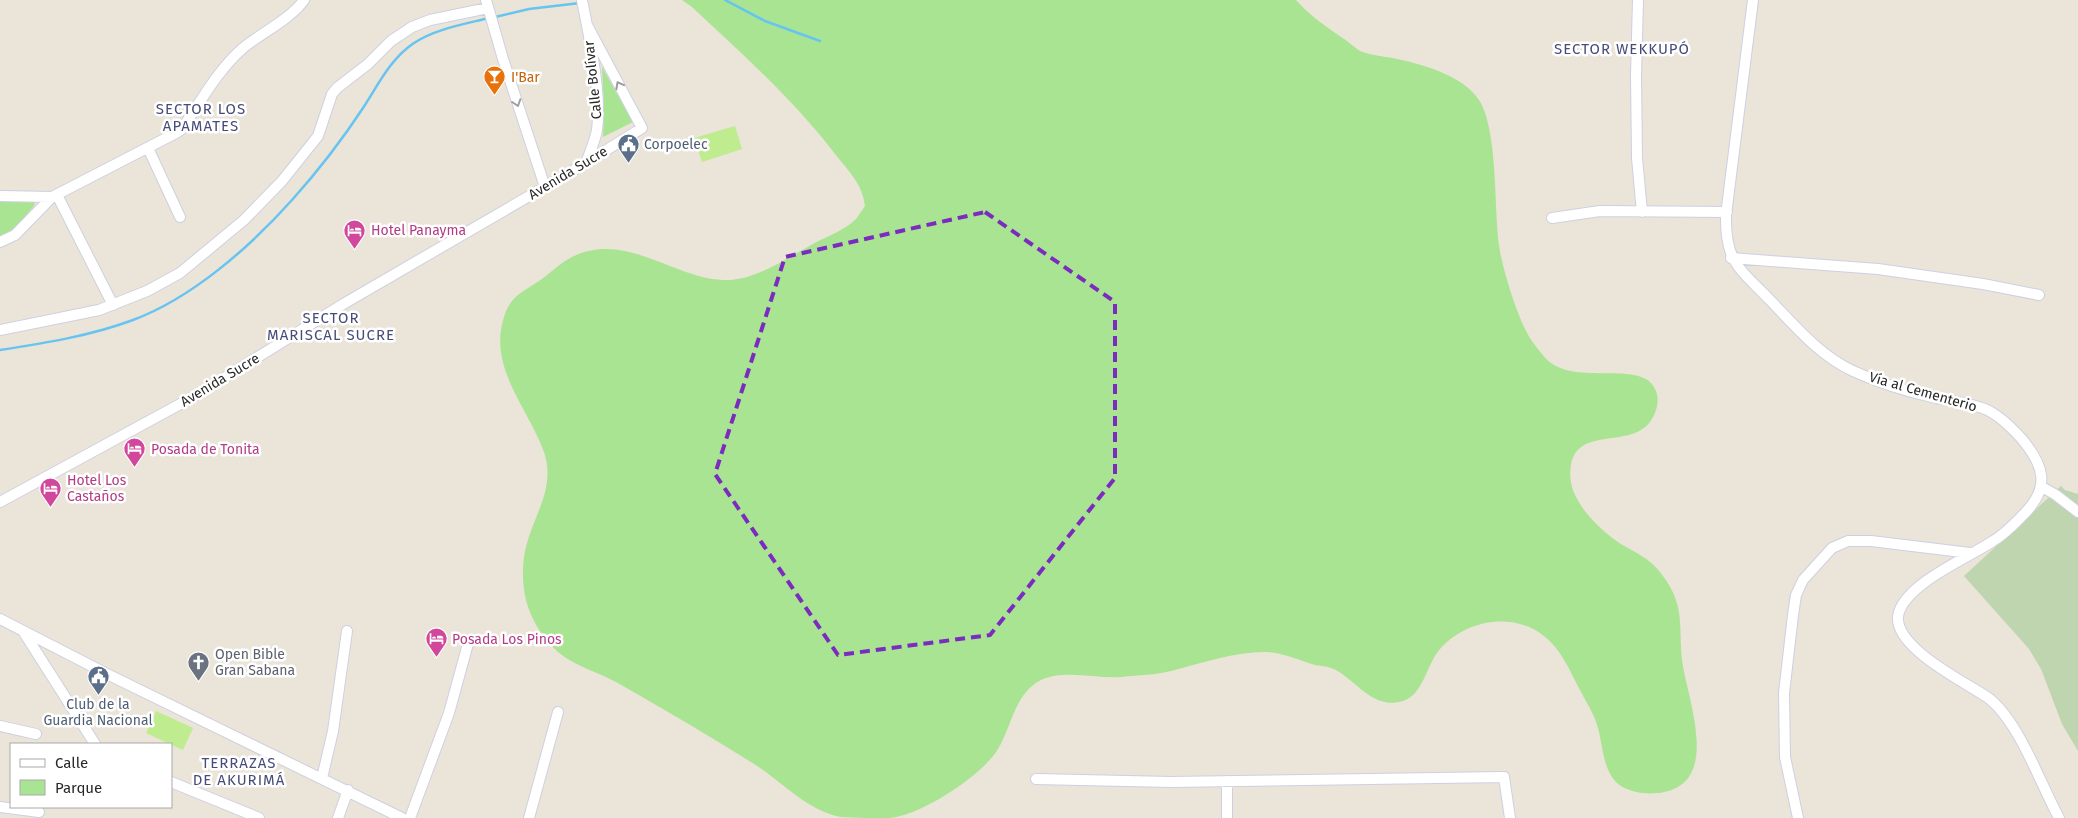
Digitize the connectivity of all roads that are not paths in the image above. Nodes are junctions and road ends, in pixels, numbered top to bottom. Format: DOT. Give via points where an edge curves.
graph roads {
  1 [pos="304,0"];
  2 [pos="1638,0"];
  3 [pos="1753,0"];
  4 [pos="583,4"];
  5 [pos="489,11"];
  6 [pos="587,25"];
  7 [pos="642,128"];
  8 [pos="148,148"];
  9 [pos="586,163"];
  10 [pos="544,187"];
  11 [pos="0,196"];
  12 [pos="55,196"];
  13 [pos="1642,212"];
  14 [pos="1726,212"];
  15 [pos="180,217"];
  16 [pos="1552,218"];
  17 [pos="0,242"];
  18 [pos="1731,258"];
  19 [pos="2038,295"];
  20 [pos="114,305"];
  21 [pos="0,330"];
  22 [pos="2042,488"];
  23 [pos="0,502"];
  24 [pos="2078,512"];
  25 [pos="1970,553"];
  26 [pos="0,619"];
  27 [pos="22,630"];
  28 [pos="347,631"];
  29 [pos="469,640"];
  30 [pos="558,712"];
  31 [pos="0,726"];
  32 [pos="36,734"];
  33 [pos="94,743"];
  34 [pos="322,778"];
  35 [pos="1036,779"];
  36 [pos="172,782"];
  37 [pos="1227,782"];
  38 [pos="348,790"];
  39 [pos="0,807"];
  40 [pos="39,812"];
  41 [pos="260,818"];
  42 [pos="338,818"];
  43 [pos="402,818"];
  44 [pos="410,818"];
  45 [pos="529,818"];
  46 [pos="1227,818"];
  47 [pos="1510,818"];
  48 [pos="1798,818"];
  49 [pos="2059,818"];
  1 -- 8 [label="street" via="230,61 182,129"];
  2 -- 13 [label="street" via="1637,158"];
  3 -- 14 [label="street"];
  4 -- 6 [label="street, Calle Bolívar"];
  5 -- 10 [label="street, one-way"];
  5 -- 20 [label="street" via="430,20 404,31 333,91 318,136 259,206 180,273"];
  7 -- 6 [label="street, Calle Bolívar, one-way"];
  6 -- 9 [label="street, Calle Bolívar" via="598,117"];
  7 -- 9 [label="street, Avenida Sucre"];
  8 -- 12 [label="street"];
  8 -- 15 [label="street"];
  9 -- 10 [label="street, Avenida Sucre"];
  10 -- 23 [label="street, Avenida Sucre" via="164,414"];
  11 -- 12 [label="street"];
  12 -- 17 [label="street" via="15,235"];
  12 -- 20 [label="street"];
  13 -- 14 [label="street"];
  13 -- 16 [label="street" via="1600,211"];
  14 -- 18 [label="street" via="1726,237"];
  18 -- 19 [label="street" via="1863,267"];
  18 -- 22 [label="street, Vía al Cementerio" via="1836,362 1892,385 1976,406 1999,418 2030,450 2042,475"];
  20 -- 21 [label="street"];
  22 -- 24 [label="street"];
  22 -- 25 [label="street" via="2038,498 2014,524 1996,540"];
  25 -- 48 [label="street" via="1848,541 1832,548 1803,580 1795,602 1784,682 1785,757"];
  25 -- 49 [label="street" via="1909,597 1898,613 1900,628 1918,651 1987,697 2003,712"];
  26 -- 27 [label="street"];
  27 -- 33 [label="street"];
  27 -- 34 [label="street"];
  28 -- 34 [label="street" via="333,731"];
  29 -- 44 [label="street" via="453,700"];
  30 -- 45 [label="street"];
  31 -- 32 [label="street"];
  34 -- 38 [label="street"];
  35 -- 37 [label="street"];
  36 -- 41 [label="street"];
  37 -- 46 [label="street"];
  37 -- 47 [label="street" via="1504,777"];
  38 -- 42 [label="street"];
  38 -- 43 [label="street"];
  39 -- 40 [label="street"];
}
